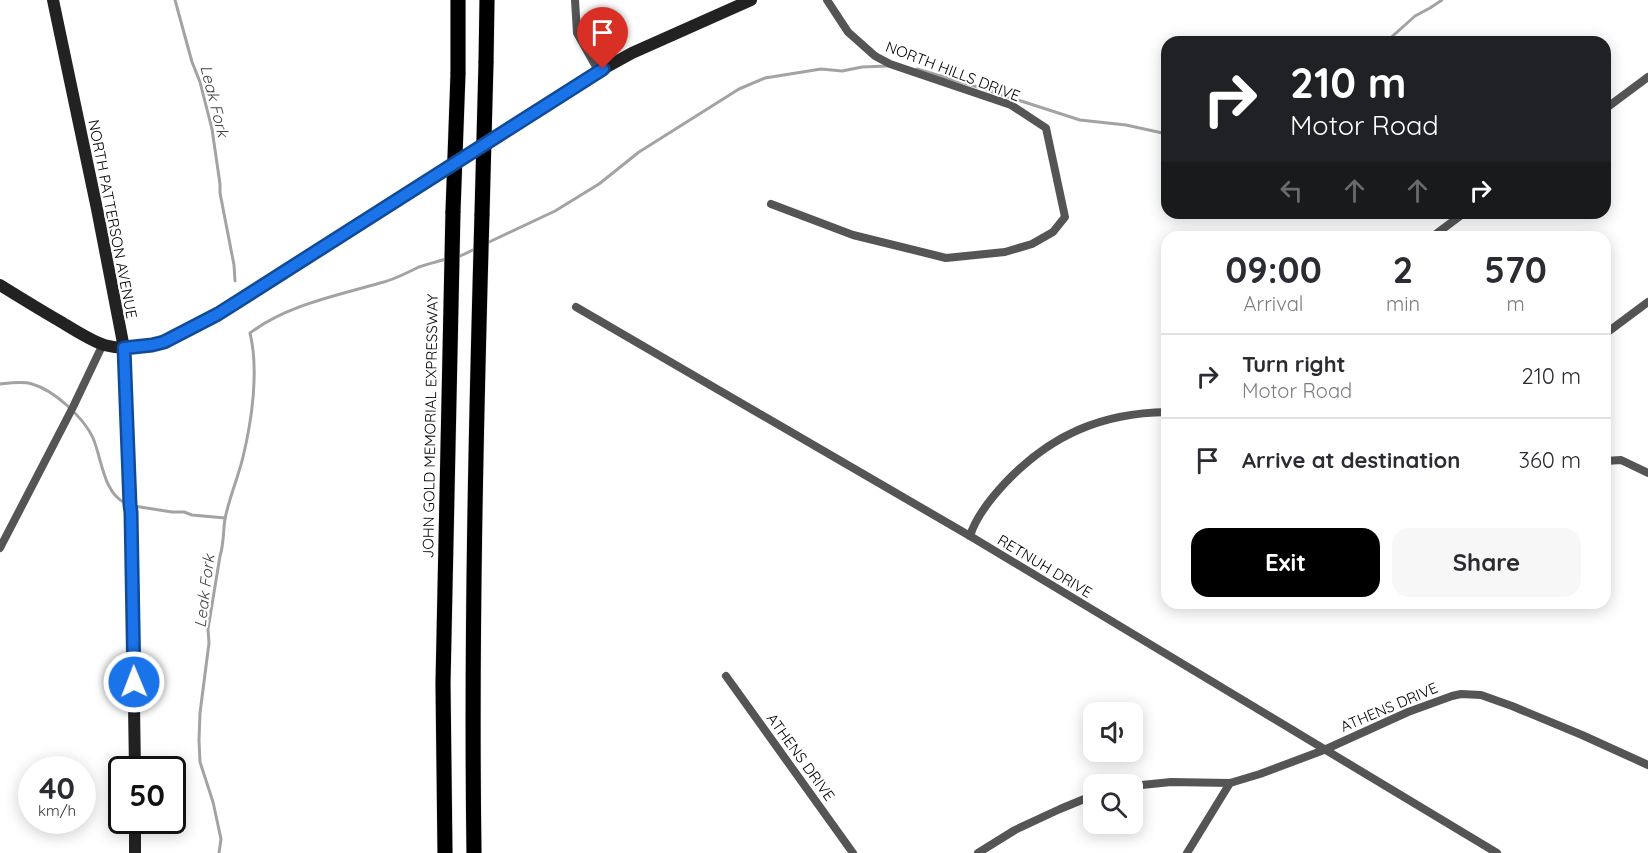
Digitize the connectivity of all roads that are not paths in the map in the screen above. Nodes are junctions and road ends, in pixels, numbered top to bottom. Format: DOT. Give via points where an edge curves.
graph roads {
  1 [pos="53,0"];
  2 [pos="458,0"];
  3 [pos="487,0"];
  4 [pos="575,0"];
  5 [pos="751,0"];
  6 [pos="827,0"];
  7 [pos="599,72"];
  8 [pos="1648,77"];
  9 [pos="1611,105"];
  10 [pos="771,204"];
  11 [pos="1456,219"];
  12 [pos="1440,231"];
  13 [pos="0,285"];
  14 [pos="1648,302"];
  15 [pos="576,308"];
  16 [pos="1611,330"];
  17 [pos="103,344"];
  18 [pos="124,348"];
  19 [pos="1161,412"];
  20 [pos="1611,460"];
  21 [pos="1648,473"];
  22 [pos="970,536"];
  23 [pos="0,548"];
  24 [pos="726,676"];
  25 [pos="1324,750"];
  26 [pos="135,756"];
  27 [pos="1648,765"];
  28 [pos="1230,783"];
  29 [pos="1143,785"];
  30 [pos="1083,799"];
  31 [pos="135,834"];
  32 [pos="135,853"];
  33 [pos="445,853"];
  34 [pos="474,853"];
  35 [pos="853,853"];
  36 [pos="978,853"];
  37 [pos="1186,853"];
  38 [pos="1497,853"];
  1 -- 18 [label="street, NORTH PATTERSON AVENUE"];
  2 -- 33 [label="highway, JOHN GOLD MEMORIAL EXPRESSWAY, bridge" via="443,683"];
  3 -- 34 [label="highway, bridge" via="474,544"];
  4 -- 7 [label="street" via="577,33"];
  5 -- 7 [label="street" via="632,53"];
  6 -- 10 [label="street, NORTH HILLS DRIVE" via="848,32 876,56 1011,105 1046,128 1065,217 1053,232 1032,244 1005,252 946,258 853,235"];
  7 -- 18 [label="street" via="218,314 164,342"];
  8 -- 9 [label="street"];
  11 -- 12 [label="street"];
  13 -- 17 [label="street"];
  14 -- 16 [label="street"];
  15 -- 22 [label="street, RETNUH DRIVE"];
  17 -- 18 [label="street"];
  17 -- 23 [label="street"];
  18 -- 26 [label="street, NORTH PATTERSON AVENUE"];
  19 -- 22 [label="street" via="1103,421 1059,438 998,490 973,525"];
  20 -- 21 [label="street" via="1621,460"];
  22 -- 25 [label="street, RETNUH DRIVE"];
  24 -- 35 [label="street, ATHENS DRIVE"];
  25 -- 27 [label="street, ATHENS DRIVE" via="1408,712 1452,696 1471,694 1512,706"];
  25 -- 28 [label="street, ATHENS DRIVE"];
  25 -- 38 [label="street, RETNUH DRIVE"];
  28 -- 29 [label="street, ATHENS DRIVE"];
  28 -- 37 [label="street"];
  30 -- 36 [label="street" via="1015,830"];
  31 -- 32 [label="street"];
}
